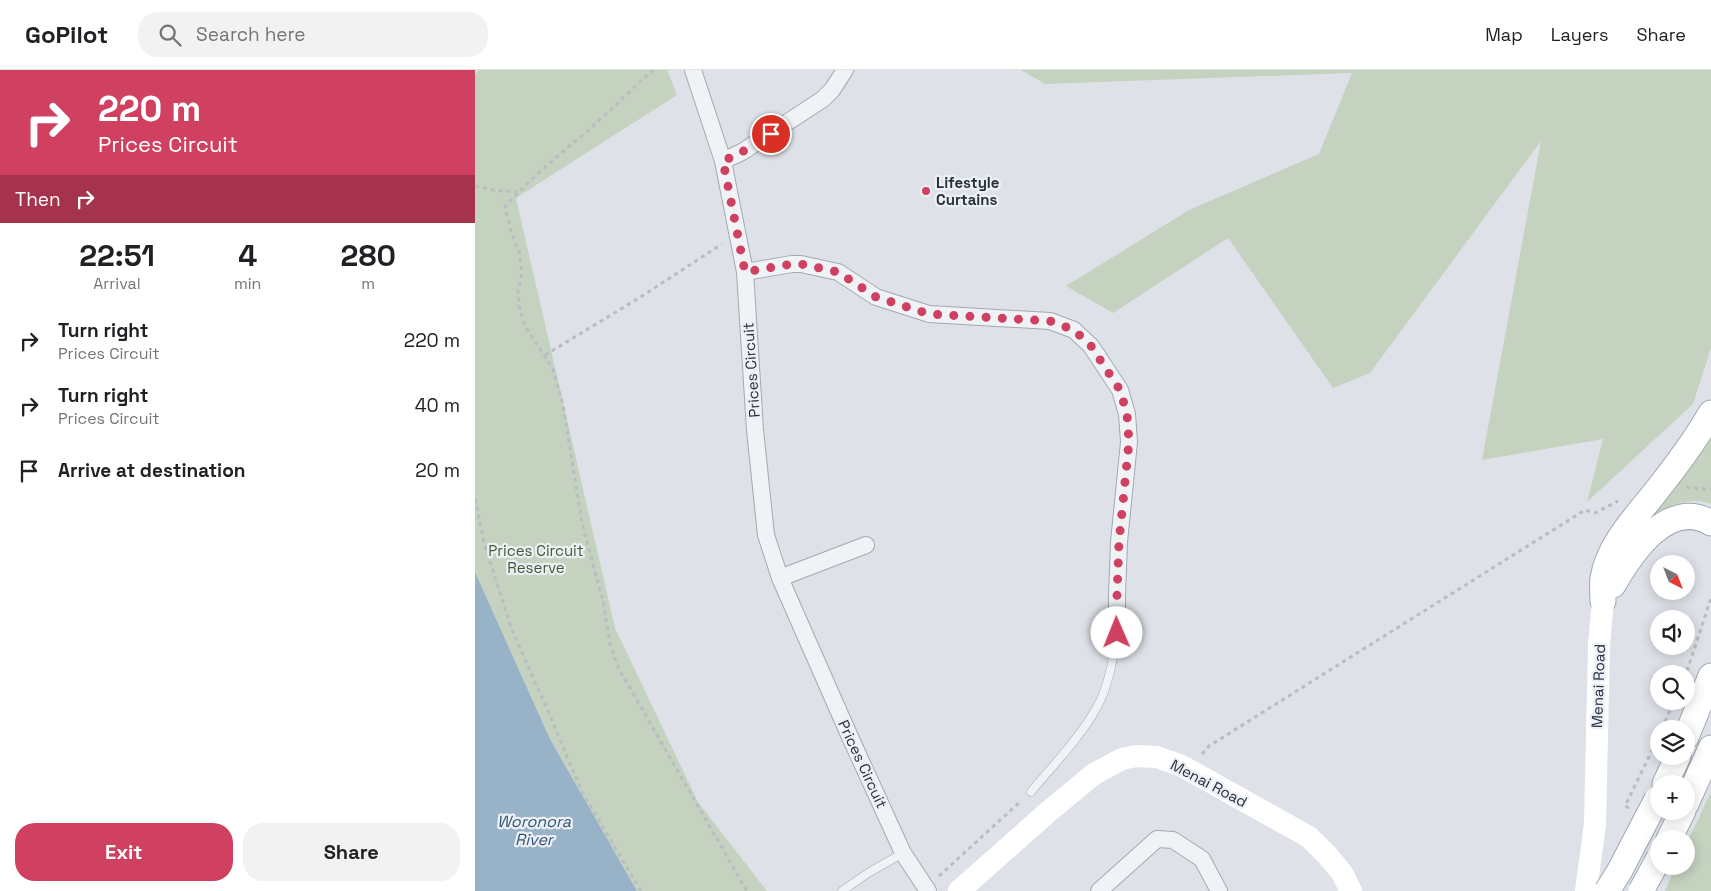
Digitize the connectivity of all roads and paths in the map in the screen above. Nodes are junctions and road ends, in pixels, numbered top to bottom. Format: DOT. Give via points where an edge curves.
graph roads {
  1 [pos="654,70"];
  2 [pos="693,70"];
  3 [pos="845,70"];
  4 [pos="723,161"];
  5 [pos="475,186"];
  6 [pos="518,192"];
  7 [pos="738,234"];
  8 [pos="745,272"];
  9 [pos="545,356"];
  10 [pos="1711,413"];
  11 [pos="475,499"];
  12 [pos="1595,513"];
  13 [pos="1711,523"];
  14 [pos="866,544"];
  15 [pos="780,578"];
  16 [pos="1711,598"];
  17 [pos="1603,601"];
  18 [pos="1117,633"];
  19 [pos="1688,665"];
  20 [pos="1711,676"];
  21 [pos="1693,720"];
  22 [pos="1711,748"];
  23 [pos="1650,755"];
  24 [pos="1189,770"];
  25 [pos="1695,784"];
  26 [pos="1031,792"];
  27 [pos="1625,806"];
  28 [pos="1650,812"];
  29 [pos="903,853"];
  30 [pos="1650,874"];
  31 [pos="927,889"];
  32 [pos="641,891"];
  33 [pos="747,891"];
  34 [pos="842,891"];
  35 [pos="959,891"];
  36 [pos="1099,891"];
  37 [pos="1219,891"];
  38 [pos="1351,891"];
  39 [pos="1586,891"];
  40 [pos="1607,891"];
  41 [pos="1641,891"];
  1 -- 6 [label="path"];
  2 -- 4 [label="street, Prices Circuit"];
  3 -- 4 [label="street" via="833,90 823,99"];
  4 -- 7 [label="street, Prices Circuit"];
  5 -- 6 [label="path"];
  6 -- 9 [label="path" via="505,207 519,251 522,273 519,306 525,326"];
  7 -- 8 [label="street, Prices Circuit"];
  7 -- 9 [label="path"];
  8 -- 15 [label="street, Prices Circuit" via="755,430 766,535"];
  8 -- 18 [label="street" via="801,264 838,272 876,297 929,314 1050,321 1074,330 1091,346 1120,390 1127,414 1129,442 1119,542"];
  9 -- 33 [label="path" via="553,370 563,406 582,523 603,601 610,644 619,669"];
  10 -- 17 [label="main road" via="1660,487 1625,528 1608,561 1603,579"];
  11 -- 32 [label="path" via="484,543 512,630 582,792"];
  12 -- 24 [label="path" via="1585,510 1209,746"];
  13 -- 17 [label="main road" via="1689,516 1653,532 1629,559"];
  14 -- 15 [label="street"];
  15 -- 29 [label="street, Prices Circuit"];
  16 -- 19 [label="path"];
  17 -- 39 [label="street, Menai Road" via="1595,824"];
  18 -- 26 [label="lane" via="1112,666 1098,706"];
  20 -- 21 [label="main road"];
  22 -- 25 [label="main road"];
  23 -- 27 [label="path"];
  24 -- 35 [label="street, Menai Road" via="1157,757 1136,756 1094,774"];
  24 -- 38 [label="street, Menai Road" via="1309,838 1342,873"];
  26 -- 31 [label="path"];
  28 -- 40 [label="main road, bridge"];
  29 -- 31 [label="street, Prices Circuit"];
  29 -- 34 [label="lane"];
  30 -- 41 [label="main road, bridge"];
  36 -- 37 [label="street" via="1157,839 1173,840 1202,859"];
}
